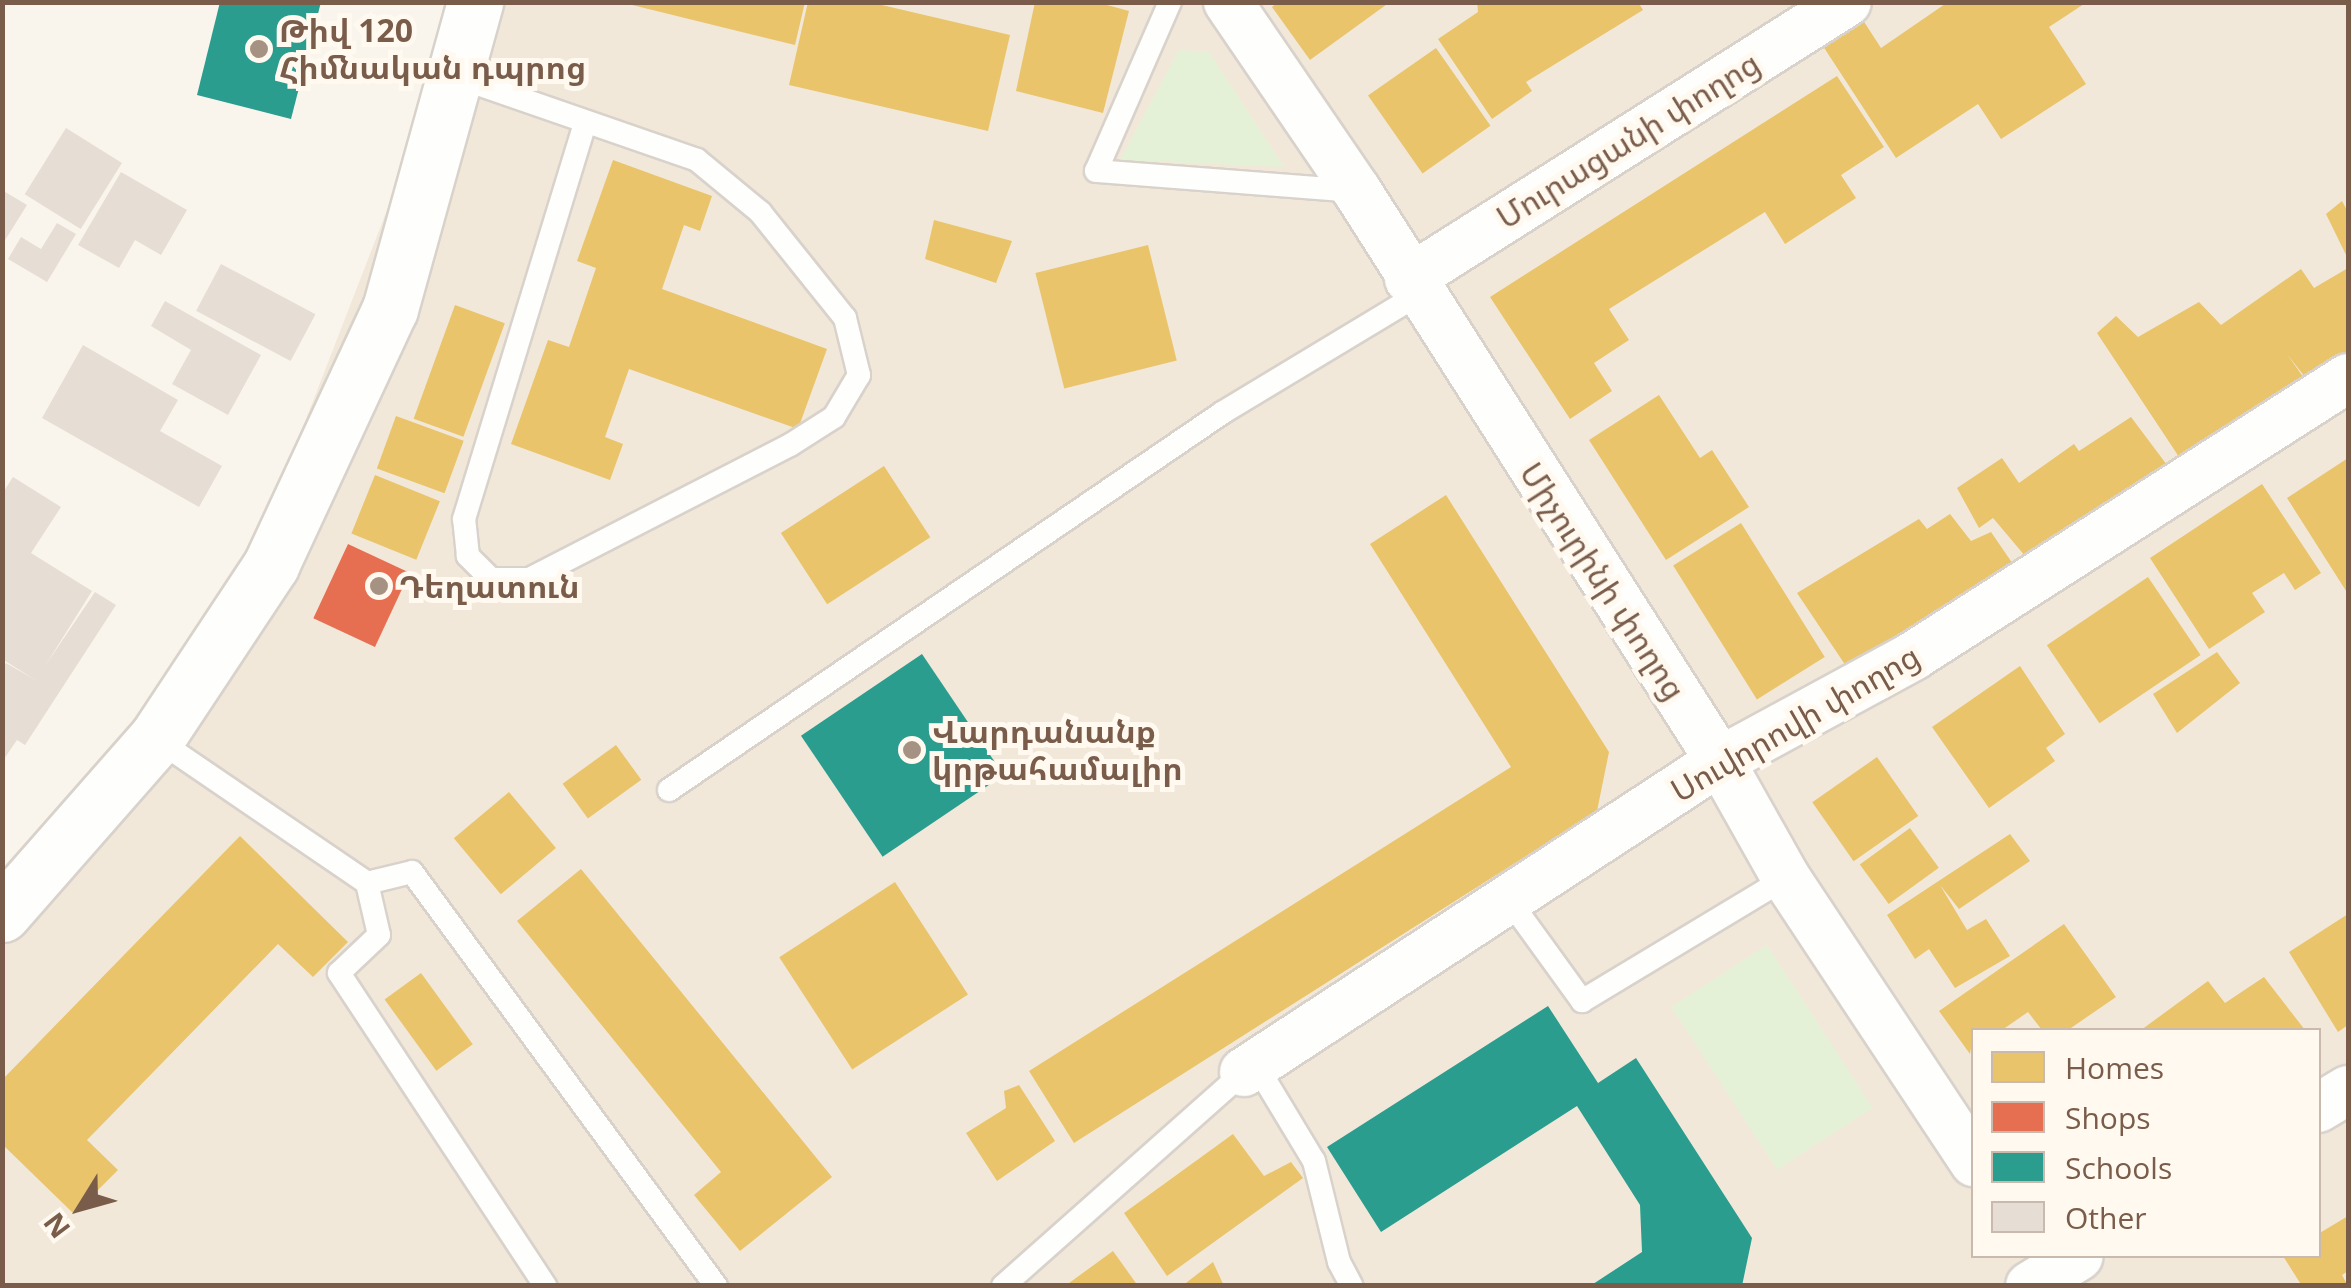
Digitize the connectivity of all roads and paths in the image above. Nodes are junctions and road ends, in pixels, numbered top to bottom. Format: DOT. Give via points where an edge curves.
graph roads {
  1 [pos="451,2"];
  2 [pos="475,2"];
  3 [pos="1170,2"];
  4 [pos="1228,2"];
  5 [pos="1847,2"];
  6 [pos="455,78"];
  7 [pos="585,122"];
  8 [pos="1357,191"];
  9 [pos="1414,287"];
  10 [pos="2348,378"];
  11 [pos="156,738"];
  12 [pos="1720,761"];
  13 [pos="669,790"];
  14 [pos="2,865"];
  15 [pos="1786,878"];
  16 [pos="367,883"];
  17 [pos="1509,900"];
  18 [pos="2,914"];
  19 [pos="1250,1069"];
  20 [pos="2348,1090"];
  21 [pos="2321,1106"];
  22 [pos="1971,1157"];
  23 [pos="545,1286"];
  24 [pos="716,1286"];
  25 [pos="1003,1286"];
  26 [pos="1352,1286"];
  1 -- 14 [label="main road" via="366,294 256,534 148,692 54,814"];
  2 -- 6 [label="main road"];
  3 -- 8 [label="lane" via="1096,171"];
  4 -- 8 [label="street, Միչուրինի փողոց"];
  5 -- 9 [label="street, Մուրացանի փողոց"];
  6 -- 7 [label="lane"];
  6 -- 11 [label="main road" via="390,309 271,565"];
  7 -- 7 [label="lane" via="697,160 760,212 844,318 859,375 834,417 790,445 529,579 491,580 468,556 464,519"];
  8 -- 9 [label="street, Միչուրինի փողոց"];
  9 -- 12 [label="street, Միչուրինի փողոց"];
  9 -- 13 [label="lane"];
  10 -- 12 [label="street, Սուվորովի փողոց" via="1913,656"];
  11 -- 16 [label="lane"];
  11 -- 18 [label="main road"];
  12 -- 15 [label="street, Միչուրինի փողոց"];
  12 -- 17 [label="street, Սուվորովի փողոց"];
  15 -- 17 [label="lane" via="1582,1002"];
  15 -- 22 [label="street, Միչուրինի փողոց"];
  16 -- 23 [label="lane" via="378,935 339,973"];
  16 -- 24 [label="lane" via="412,872"];
  17 -- 19 [label="street, Սուվորովի փողոց"];
  19 -- 25 [label="lane"];
  19 -- 26 [label="lane" via="1314,1161 1339,1262"];
  20 -- 21 [label="street"];
}
